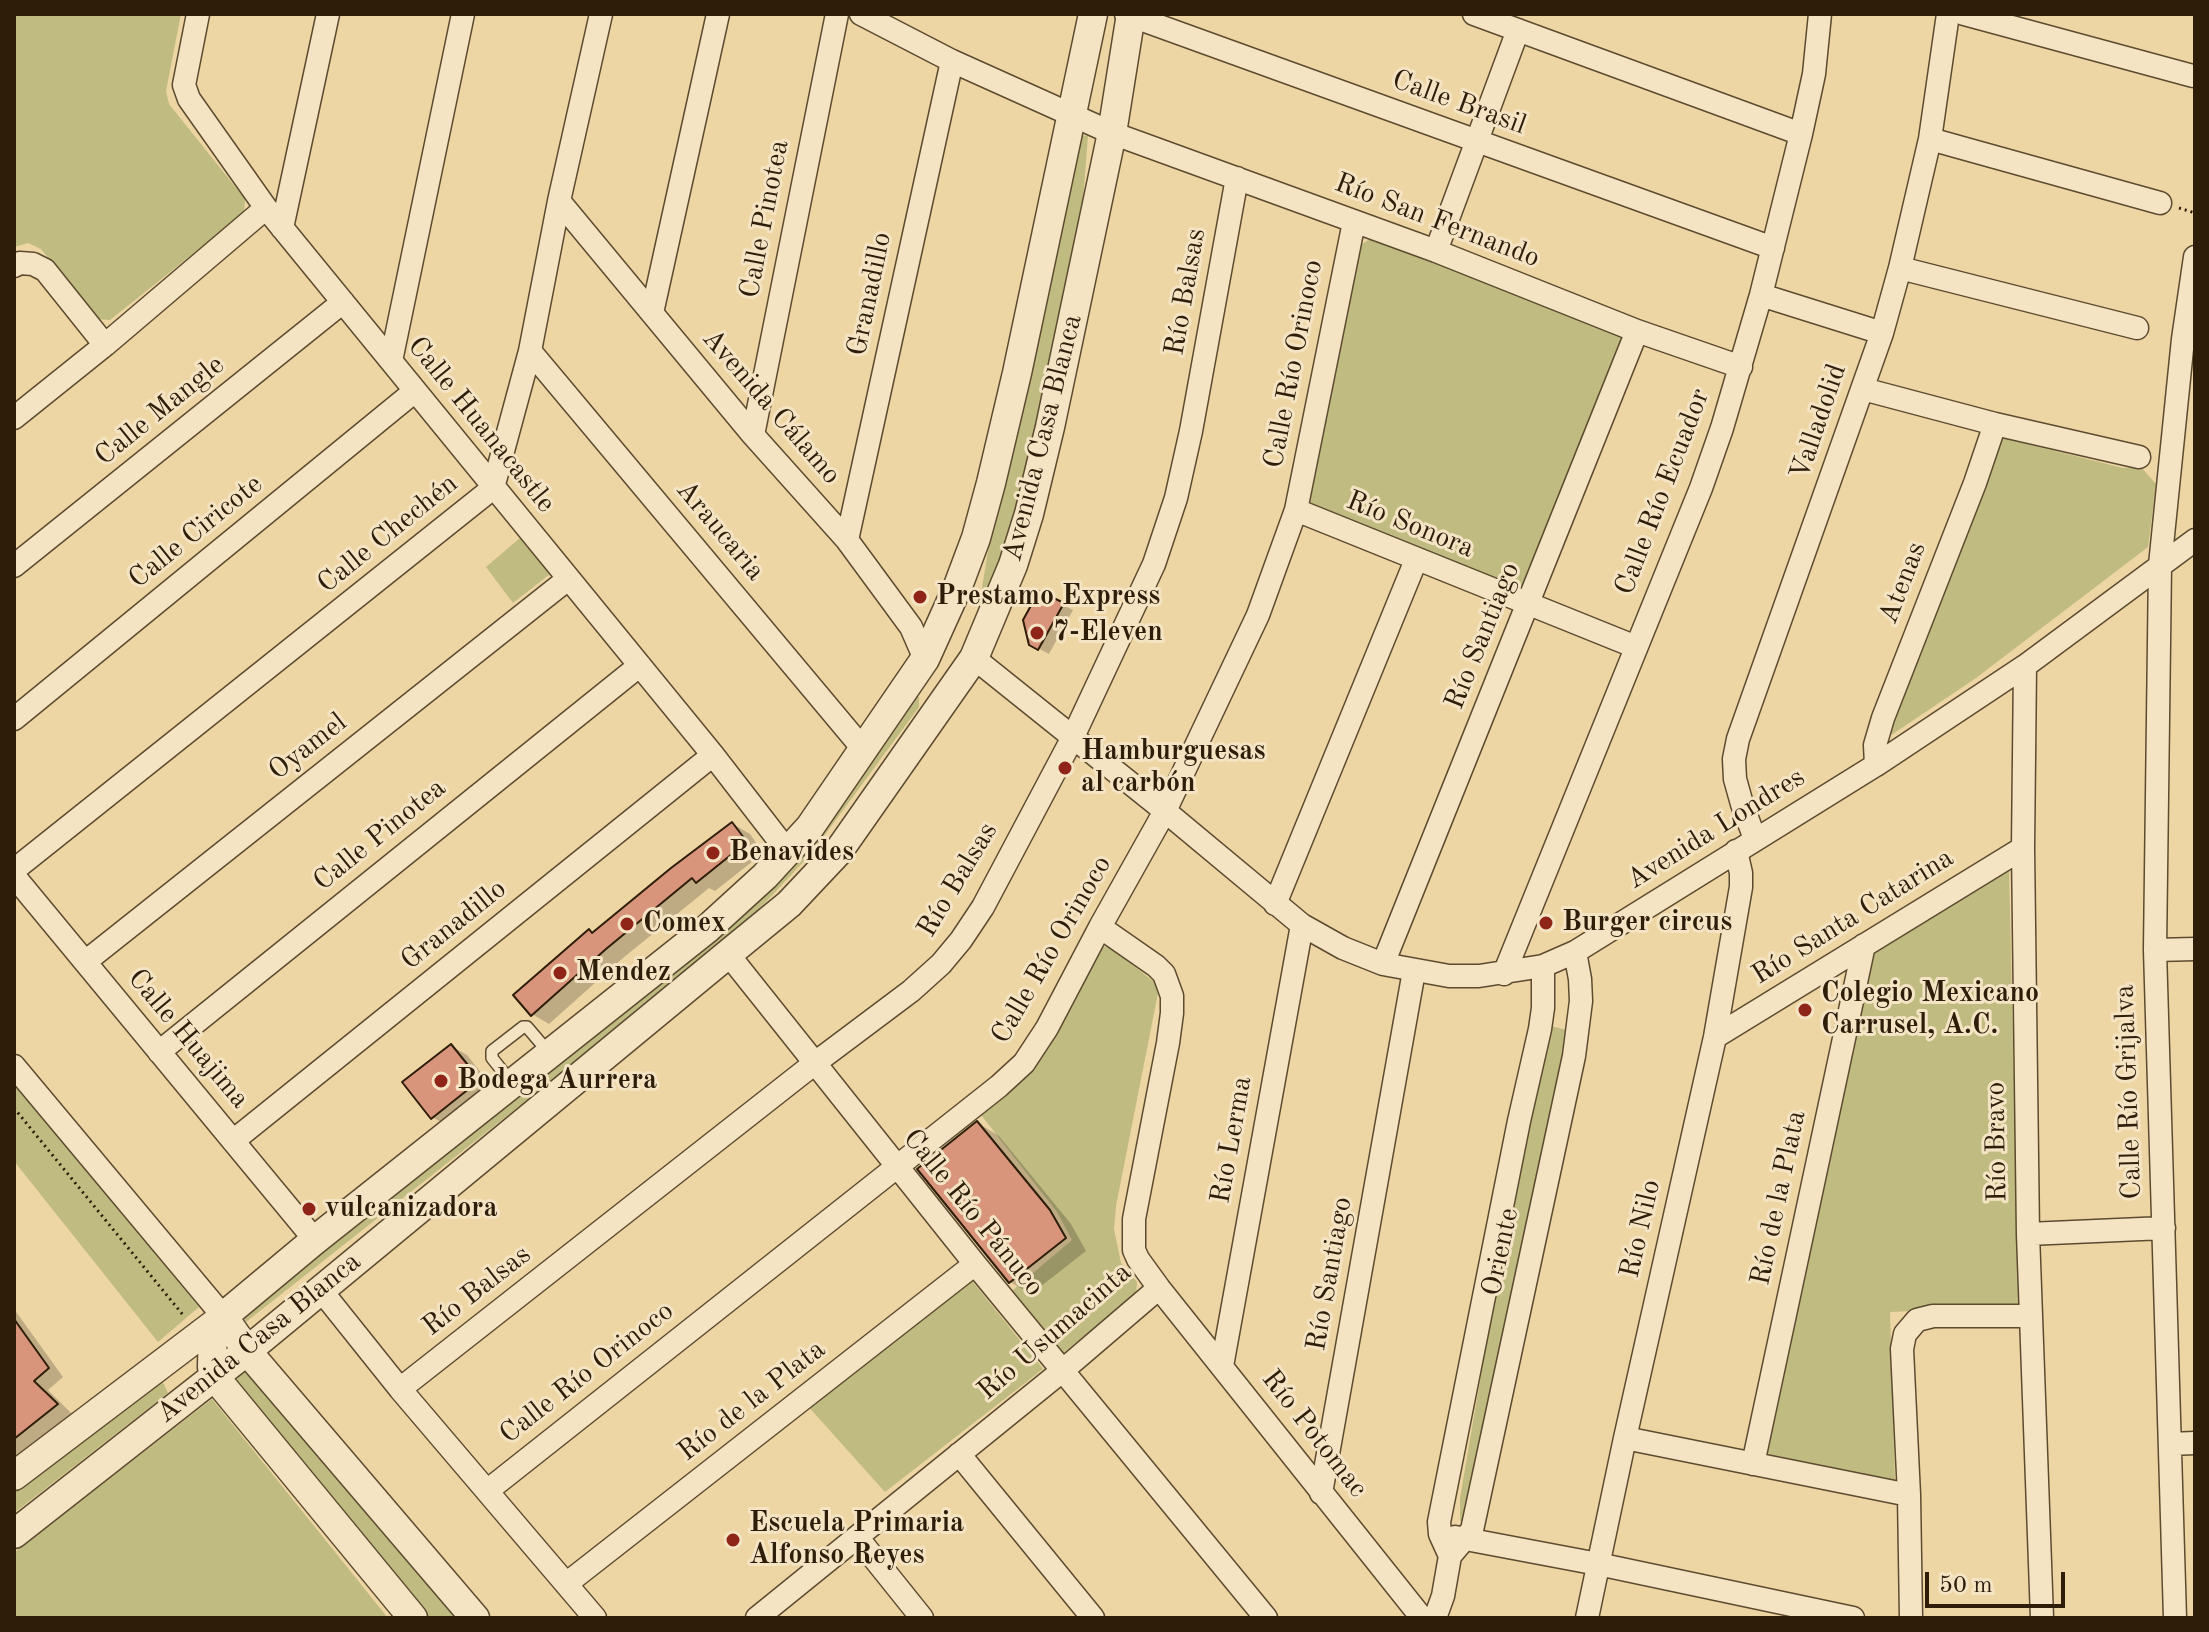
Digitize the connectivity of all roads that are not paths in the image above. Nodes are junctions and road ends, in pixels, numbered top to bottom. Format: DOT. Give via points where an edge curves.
graph roads {
  1 [pos="198,14"];
  2 [pos="328,14"];
  3 [pos="463,14"];
  4 [pos="601,14"];
  5 [pos="718,14"];
  6 [pos="837,14"];
  7 [pos="861,14"];
  8 [pos="1093,14"];
  9 [pos="1474,14"];
  10 [pos="1820,14"];
  11 [pos="1948,14"];
  12 [pos="1964,14"];
  13 [pos="1129,15"];
  14 [pos="1518,30"];
  15 [pos="952,61"];
  16 [pos="2193,76"];
  17 [pos="1071,115"];
  18 [pos="1112,133"];
  19 [pos="1801,134"];
  20 [pos="1930,139"];
  21 [pos="1477,142"];
  22 [pos="1237,178"];
  23 [pos="559,201"];
  24 [pos="2160,203"];
  25 [pos="266,208"];
  26 [pos="1354,222"];
  27 [pos="282,228"];
  28 [pos="1773,248"];
  29 [pos="1436,251"];
  30 [pos="2195,257"];
  31 [pos="14,266"];
  32 [pos="1900,268"];
  33 [pos="1761,295"];
  34 [pos="343,302"];
  35 [pos="652,313"];
  36 [pos="2137,328"];
  37 [pos="1637,331"];
  38 [pos="1882,333"];
  39 [pos="105,345"];
  40 [pos="530,351"];
  41 [pos="391,361"];
  42 [pos="1741,367"];
  43 [pos="1863,389"];
  44 [pos="415,391"];
  45 [pos="14,418"];
  46 [pos="1995,424"];
  47 [pos="753,435"];
  48 [pos="2139,457"];
  49 [pos="493,488"];
  50 [pos="1296,510"];
  51 [pos="847,540"];
  52 [pos="2195,540"];
  53 [pos="1416,560"];
  54 [pos="2160,565"];
  55 [pos="14,566"];
  56 [pos="568,579"];
  57 [pos="958,586"];
  58 [pos="1528,604"];
  59 [pos="1636,647"];
  60 [pos="974,658"];
  61 [pos="925,659"];
  62 [pos="639,666"];
  63 [pos="2025,666"];
  64 [pos="932,718"];
  65 [pos="14,719"];
  66 [pos="1072,739"];
  67 [pos="864,750"];
  68 [pos="713,755"];
  69 [pos="1876,765"];
  70 [pos="1165,811"];
  71 [pos="1745,845"];
  72 [pos="2023,848"];
  73 [pos="788,852"];
  74 [pos="14,873"];
  75 [pos="765,876"];
  76 [pos="789,904"];
  77 [pos="1275,904"];
  78 [pos="1302,925"];
  79 [pos="1100,927"];
  80 [pos="1864,945"];
  81 [pos="2195,949"];
  82 [pos="2155,950"];
  83 [pos="1575,952"];
  84 [pos="728,954"];
  85 [pos="85,962"];
  86 [pos="1383,964"];
  87 [pos="1543,966"];
  88 [pos="1414,971"];
  89 [pos="1504,974"];
  90 [pos="1715,1037"];
  91 [pos="159,1052"];
  92 [pos="550,1054"];
  93 [pos="815,1063"];
  94 [pos="14,1066"];
  95 [pos="512,1084"];
  96 [pos="233,1141"];
  97 [pos="897,1165"];
  98 [pos="2164,1228"];
  99 [pos="2028,1234"];
  100 [pos="315,1240"];
  101 [pos="975,1264"];
  102 [pos="1159,1288"];
  103 [pos="320,1289"];
  104 [pos="216,1315"];
  105 [pos="2031,1316"];
  106 [pos="247,1351"];
  107 [pos="1222,1366"];
  108 [pos="213,1367"];
  109 [pos="154,1369"];
  110 [pos="1062,1371"];
  111 [pos="400,1389"];
  112 [pos="1625,1438"];
  113 [pos="2195,1443"];
  114 [pos="2170,1444"];
  115 [pos="959,1454"];
  116 [pos="1753,1464"];
  117 [pos="14,1476"];
  118 [pos="487,1491"];
  119 [pos="1321,1493"];
  120 [pos="1909,1495"];
  121 [pos="14,1534"];
  122 [pos="1440,1534"];
  123 [pos="857,1537"];
  124 [pos="1465,1539"];
  125 [pos="1450,1556"];
  126 [pos="1598,1564"];
  127 [pos="566,1584"];
  128 [pos="413,1618"];
  129 [pos="475,1618"];
  130 [pos="595,1618"];
  131 [pos="757,1618"];
  132 [pos="922,1618"];
  133 [pos="1093,1618"];
  134 [pos="1266,1618"];
  135 [pos="1422,1618"];
  136 [pos="1435,1618"];
  137 [pos="1587,1618"];
  138 [pos="1853,1618"];
  139 [pos="1911,1618"];
  140 [pos="2042,1618"];
  141 [pos="2175,1618"];
  1 -- 25 [label="street, Calle Huanacastle" via="185,90"];
  2 -- 27 [label="street"];
  3 -- 41 [label="street"];
  4 -- 23 [label="street, Calle Chechén"];
  5 -- 35 [label="street"];
  6 -- 47 [label="street, Calle Pinotea"];
  7 -- 15 [label="street, Río San Fernando"];
  8 -- 17 [label="street, Avenida Casa Blanca"];
  9 -- 14 [label="street"];
  10 -- 19 [label="street, Calle Río Ecuador"];
  11 -- 20 [label="street, Valladolid"];
  12 -- 16 [label="street"];
  13 -- 18 [label="street, Avenida Casa Blanca"];
  13 -- 21 [label="street, Calle Brasil"];
  14 -- 19 [label="street"];
  14 -- 21 [label="street"];
  15 -- 17 [label="street, Río San Fernando"];
  15 -- 51 [label="street, Granadillo"];
  17 -- 18 [label="street, Río San Fernando"];
  17 -- 57 [label="street, Avenida Casa Blanca" via="991,483"];
  18 -- 22 [label="street, Río San Fernando"];
  18 -- 60 [label="street, Avenida Casa Blanca" via="1029,514"];
  19 -- 28 [label="street, Calle Río Ecuador"];
  20 -- 24 [label="street"];
  20 -- 32 [label="street, Valladolid"];
  21 -- 28 [label="street, Calle Brasil"];
  21 -- 29 [label="street"];
  22 -- 26 [label="street, Río San Fernando"];
  22 -- 66 [label="street, Río Balsas" via="1176,498 1154,564"];
  23 -- 35 [label="street, Avenida Cálamo"];
  23 -- 40 [label="street, Calle Chechén"];
  25 -- 27 [label="street, Calle Huanacastle"];
  25 -- 39 [label="street"];
  26 -- 29 [label="street, Río San Fernando"];
  26 -- 50 [label="street, Calle Río Orinoco"];
  27 -- 34 [label="street, Calle Huanacastle"];
  28 -- 33 [label="street, Calle Río Ecuador"];
  29 -- 37 [label="street, Río San Fernando"];
  30 -- 54 [label="street, Calle Río Grijalva"];
  31 -- 39 [label="street" via="33,264 45,270"];
  32 -- 36 [label="street"];
  32 -- 38 [label="street, Valladolid"];
  33 -- 38 [label="street"];
  33 -- 42 [label="street, Calle Río Ecuador"];
  34 -- 41 [label="street, Calle Huanacastle"];
  34 -- 55 [label="street, Calle Mangle"];
  35 -- 47 [label="street, Avenida Cálamo"];
  37 -- 42 [label="street, Río San Fernando"];
  37 -- 58 [label="street, Río Santiago"];
  38 -- 43 [label="street, Valladolid"];
  39 -- 45 [label="street"];
  40 -- 49 [label="street, Calle Chechén"];
  40 -- 67 [label="street, Araucaria"];
  41 -- 44 [label="street, Calle Huanacastle"];
  42 -- 59 [label="street, Calle Río Ecuador" via="1701,488"];
  43 -- 46 [label="street"];
  43 -- 71 [label="street, Valladolid" via="1738,739 1735,779"];
  44 -- 49 [label="street, Calle Huanacastle"];
  44 -- 65 [label="street, Calle Ciricote"];
  46 -- 48 [label="street"];
  46 -- 69 [label="street, Atenas" via="1883,718"];
  47 -- 51 [label="street, Avenida Cálamo"];
  49 -- 56 [label="street, Calle Huanacastle"];
  49 -- 74 [label="street, Calle Chechén"];
  50 -- 53 [label="street, Río Sonora"];
  50 -- 70 [label="street, Calle Río Orinoco" via="1252,628"];
  51 -- 61 [label="street, Avenida Cálamo" via="911,627"];
  52 -- 54 [label="street, Avenida Londres"];
  53 -- 58 [label="street, Río Sonora"];
  53 -- 77 [label="street"];
  54 -- 63 [label="street, Avenida Londres"];
  54 -- 82 [label="street, Calle Río Grijalva"];
  56 -- 62 [label="street, Calle Huanacastle"];
  56 -- 85 [label="street, Oyamel"];
  57 -- 60 [label="street"];
  57 -- 61 [label="street, Avenida Casa Blanca"];
  58 -- 59 [label="street, Río Sonora"];
  58 -- 86 [label="street, Río Santiago"];
  59 -- 89 [label="street, Calle Río Ecuador"];
  60 -- 61 [label="street"];
  60 -- 64 [label="street, Avenida Casa Blanca"];
  60 -- 66 [label="street, Avenida Londres"];
  61 -- 64 [label="street"];
  61 -- 67 [label="street, Avenida Casa Blanca"];
  62 -- 68 [label="street, Calle Huanacastle"];
  62 -- 91 [label="street, Calle Pinotea"];
  63 -- 69 [label="street, Avenida Londres"];
  63 -- 72 [label="street, Río Bravo"];
  64 -- 76 [label="street, Avenida Casa Blanca" via="838,852"];
  66 -- 70 [label="street, Avenida Londres"];
  66 -- 93 [label="street, Río Balsas" via="961,940 911,991"];
  67 -- 73 [label="street, Avenida Casa Blanca"];
  68 -- 73 [label="street, Calle Huanacastle"];
  68 -- 96 [label="street, Granadillo"];
  69 -- 71 [label="street, Avenida Londres"];
  70 -- 77 [label="street, Avenida Londres"];
  70 -- 79 [label="street, Calle Río Orinoco"];
  71 -- 83 [label="street, Avenida Londres"];
  71 -- 90 [label="street, Río Nilo"];
  72 -- 80 [label="street, Río Santa Catarina"];
  72 -- 99 [label="street, Río Bravo"];
  73 -- 75 [label="street, Avenida Casa Blanca"];
  74 -- 85 [label="street, Calle Huajima"];
  75 -- 76 [label="street" via="770,894"];
  75 -- 92 [label="street, Avenida Casa Blanca"];
  76 -- 84 [label="street, Avenida Casa Blanca"];
  77 -- 78 [label="street, Avenida Londres"];
  78 -- 86 [label="street, Avenida Londres"];
  78 -- 107 [label="street, Río Lerma"];
  79 -- 97 [label="street, Calle Río Orinoco" via="1024,1063"];
  79 -- 102 [label="street, Río Usumacinta" via="1156,966 1172,996 1133,1235 1138,1259"];
  80 -- 90 [label="street, Río Santa Catarina"];
  80 -- 116 [label="street, Río de la Plata"];
  81 -- 82 [label="street"];
  82 -- 98 [label="street, Calle Río Grijalva"];
  83 -- 87 [label="street, Avenida Londres"];
  83 -- 124 [label="street, Oriente" via="1581,1001 1574,1056 1472,1530"];
  84 -- 93 [label="street, Calle Río Pánuco"];
  84 -- 103 [label="street, Avenida Casa Blanca"];
  85 -- 91 [label="street, Calle Huajima"];
  86 -- 88 [label="street, Avenida Londres"];
  87 -- 89 [label="street, Avenida Londres"];
  87 -- 122 [label="street, Oriente" via="1540,1029"];
  88 -- 89 [label="street, Avenida Londres"];
  88 -- 119 [label="street, Río Santiago"];
  90 -- 112 [label="street, Río Nilo"];
  91 -- 96 [label="street, Calle Huajima"];
  92 -- 95 [label="street, Avenida Casa Blanca"];
  92 -- 95 [label="lane" via="527,1027 492,1051"];
  93 -- 97 [label="street, Calle Río Pánuco"];
  93 -- 111 [label="street, Río Balsas"];
  94 -- 104 [label="street"];
  95 -- 100 [label="street, Avenida Casa Blanca"];
  96 -- 100 [label="street, Calle Huajima"];
  97 -- 101 [label="street, Calle Río Pánuco"];
  97 -- 118 [label="street, Calle Río Orinoco"];
  98 -- 99 [label="street"];
  98 -- 114 [label="street, Calle Río Grijalva"];
  99 -- 105 [label="street, Río Bravo"];
  100 -- 104 [label="street, Avenida Casa Blanca"];
  101 -- 110 [label="street, Calle Río Pánuco"];
  101 -- 127 [label="street, Río de la Plata"];
  102 -- 107 [label="street, Río Potomac"];
  102 -- 110 [label="street, Río Usumacinta"];
  103 -- 106 [label="street, Avenida Casa Blanca"];
  103 -- 111 [label="street"];
  104 -- 106 [label="street"];
  104 -- 108 [label="street"];
  104 -- 109 [label="street, Avenida Casa Blanca"];
  105 -- 120 [label="street" via="1924,1318 1910,1326 1902,1349"];
  105 -- 140 [label="street, Río Bravo"];
  106 -- 108 [label="street"];
  106 -- 129 [label="street"];
  107 -- 119 [label="street, Río Potomac"];
  108 -- 109 [label="street"];
  108 -- 121 [label="street, Avenida Casa Blanca"];
  108 -- 128 [label="street"];
  109 -- 117 [label="street, Avenida Casa Blanca"];
  110 -- 115 [label="street, Río Usumacinta"];
  110 -- 134 [label="street, Calle Río Pánuco"];
  111 -- 118 [label="street"];
  112 -- 116 [label="street"];
  112 -- 126 [label="street, Río Nilo"];
  113 -- 114 [label="street"];
  114 -- 141 [label="street, Calle Río Grijalva"];
  115 -- 123 [label="street, Río Usumacinta"];
  115 -- 133 [label="street"];
  116 -- 120 [label="street"];
  118 -- 127 [label="street"];
  119 -- 135 [label="street, Río Potomac"];
  120 -- 139 [label="street"];
  122 -- 124 [label="street"];
  122 -- 125 [label="street"];
  123 -- 131 [label="street, Río Usumacinta"];
  123 -- 132 [label="street"];
  124 -- 125 [label="street, Oriente"];
  124 -- 126 [label="street"];
  125 -- 136 [label="street"];
  126 -- 137 [label="street, Río Nilo"];
  126 -- 138 [label="street"];
  127 -- 130 [label="street"];
}
